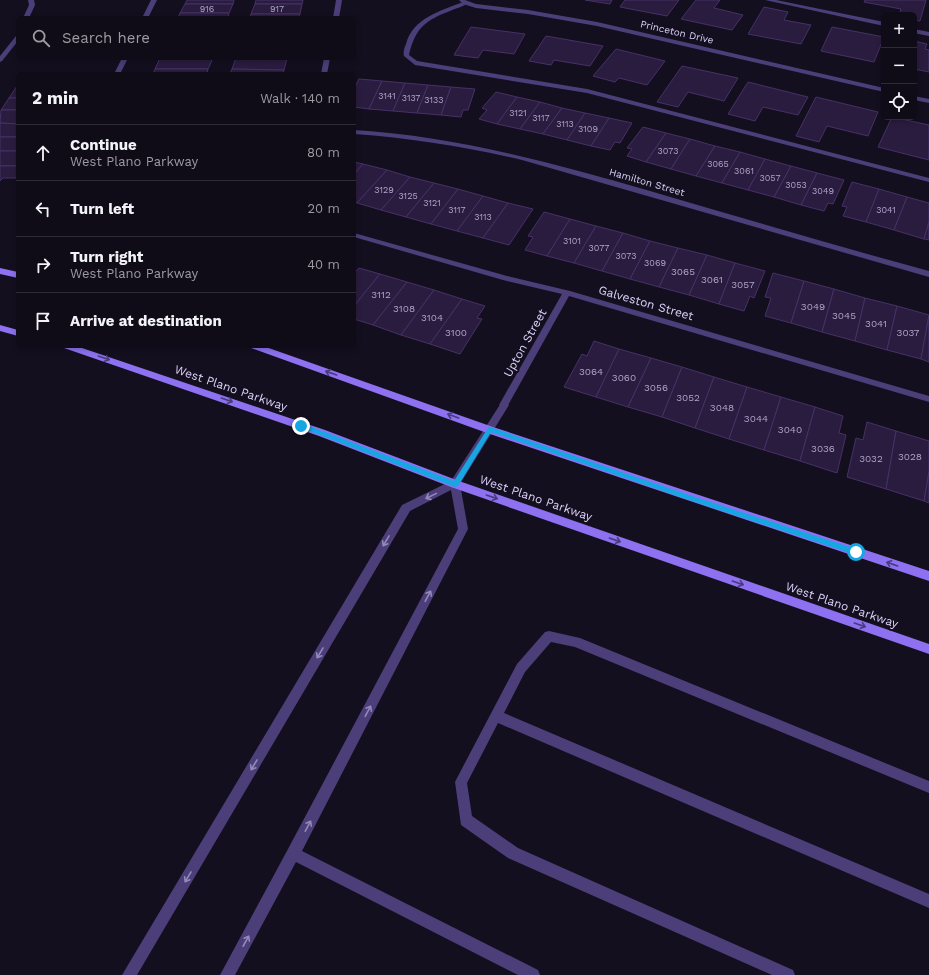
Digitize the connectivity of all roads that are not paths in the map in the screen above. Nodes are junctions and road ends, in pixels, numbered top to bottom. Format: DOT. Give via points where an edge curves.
graph roads {
  1 [pos="31,0"];
  2 [pos="154,0"];
  3 [pos="339,0"];
  4 [pos="768,0"];
  5 [pos="464,1"];
  6 [pos="27,16"];
  7 [pos="146,16"];
  8 [pos="336,16"];
  9 [pos="881,23"];
  10 [pos="917,32"];
  11 [pos="929,34"];
  12 [pos="16,40"];
  13 [pos="0,60"];
  14 [pos="124,60"];
  15 [pos="327,60"];
  16 [pos="118,72"];
  17 [pos="324,72"];
  18 [pos="881,89"];
  19 [pos="917,99"];
  20 [pos="929,101"];
  21 [pos="356,132"];
  22 [pos="929,180"];
  23 [pos="356,236"];
  24 [pos="0,271"];
  25 [pos="929,274"];
  26 [pos="16,275"];
  27 [pos="566,292"];
  28 [pos="0,328"];
  29 [pos="16,332"];
  30 [pos="73,348"];
  31 [pos="260,348"];
  32 [pos="929,399"];
  33 [pos="490,430"];
  34 [pos="455,484"];
  35 [pos="929,576"];
  36 [pos="929,649"];
  37 [pos="496,716"];
  38 [pos="929,787"];
  39 [pos="293,854"];
  40 [pos="929,901"];
  41 [pos="129,975"];
  42 [pos="227,975"];
  43 [pos="533,975"];
  44 [pos="788,975"];
  1 -- 6 [label="street" via="32,5"];
  2 -- 7 [label="street"];
  3 -- 8 [label="street"];
  4 -- 9 [label="street"];
  5 -- 18 [label="street, Princeton Drive" via="476,6 598,24"];
  5 -- 22 [label="street" via="423,22 409,41 406,55 415,63 587,91"];
  10 -- 11 [label="street"];
  12 -- 13 [label="street"];
  14 -- 16 [label="street"];
  15 -- 17 [label="street"];
  19 -- 20 [label="street"];
  21 -- 25 [label="street, Hamilton Street" via="435,139 530,159"];
  23 -- 27 [label="street, Galveston Street" via="506,278"];
  24 -- 26 [label="main road"];
  27 -- 32 [label="street, Galveston Street"];
  27 -- 33 [label="street, Upton Street"];
  28 -- 29 [label="main road"];
  30 -- 34 [label="main road, West Plano Parkway, one-way" via="315,431"];
  33 -- 31 [label="main road, one-way"];
  33 -- 34 [label="street, Upton Street"];
  35 -- 33 [label="main road, one-way"];
  34 -- 36 [label="main road, West Plano Parkway, one-way"];
  39 -- 34 [label="street, one-way" via="463,529"];
  34 -- 41 [label="street, one-way" via="406,508"];
  37 -- 38 [label="street" via="522,668 549,636 576,642"];
  37 -- 40 [label="street"];
  37 -- 44 [label="street" via="461,782 466,820 513,853"];
  42 -- 39 [label="street, one-way"];
  39 -- 43 [label="street"];
}
